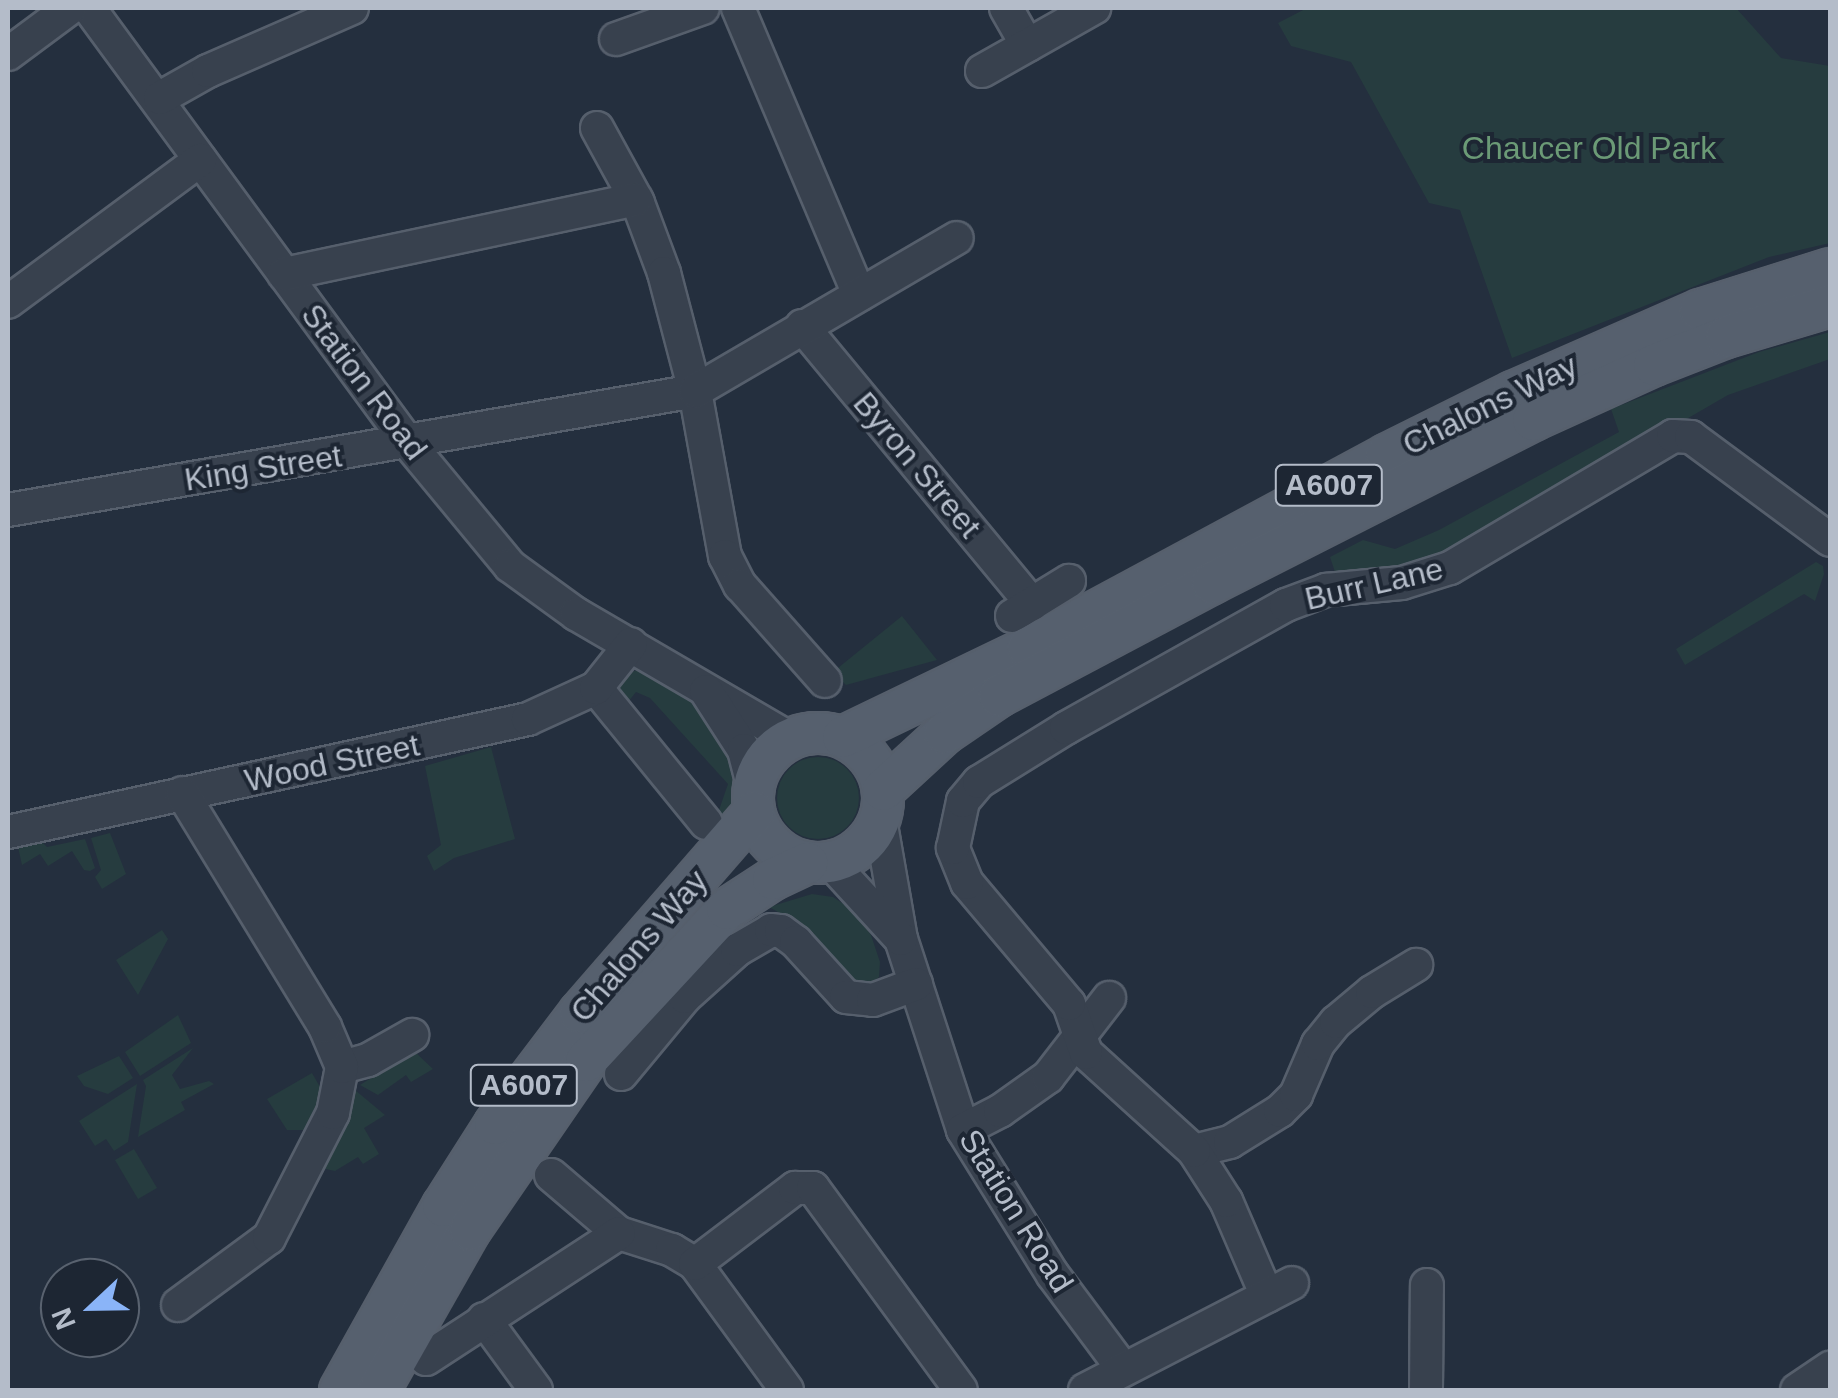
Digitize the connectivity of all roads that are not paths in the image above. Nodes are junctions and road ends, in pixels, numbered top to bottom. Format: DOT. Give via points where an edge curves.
graph roads {
  1 [pos="70,8"];
  2 [pos="89,8"];
  3 [pos="352,8"];
  4 [pos="703,8"];
  5 [pos="738,8"];
  6 [pos="1006,8"];
  7 [pos="1094,8"];
  8 [pos="616,39"];
  9 [pos="1027,45"];
  10 [pos="8,54"];
  11 [pos="982,71"];
  12 [pos="160,98"];
  13 [pos="597,128"];
  14 [pos="200,160"];
  15 [pos="636,198"];
  16 [pos="956,238"];
  17 [pos="1830,270"];
  18 [pos="284,274"];
  19 [pos="859,294"];
  20 [pos="8,302"];
  21 [pos="1830,306"];
  22 [pos="802,326"];
  23 [pos="695,391"];
  24 [pos="409,444"];
  25 [pos="8,510"];
  26 [pos="1830,540"];
  27 [pos="1069,581"];
  28 [pos="630,644"];
  29 [pos="826,682"];
  30 [pos="596,688"];
  31 [pos="704,688"];
  32 [pos="842,738"];
  33 [pos="791,739"];
  34 [pos="182,794"];
  35 [pos="754,801"];
  36 [pos="882,805"];
  37 [pos="706,823"];
  38 [pos="8,832"];
  39 [pos="820,863"];
  40 [pos="902,940"];
  41 [pos="1416,964"];
  42 [pos="916,984"];
  43 [pos="1109,998"];
  44 [pos="412,1035"];
  45 [pos="1080,1038"];
  46 [pos="342,1067"];
  47 [pos="621,1074"];
  48 [pos="963,1130"];
  49 [pos="1194,1151"];
  50 [pos="550,1175"];
  51 [pos="619,1233"];
  52 [pos="694,1264"];
  53 [pos="1427,1285"];
  54 [pos="178,1305"];
  55 [pos="484,1318"];
  56 [pos="426,1359"];
  57 [pos="1124,1368"];
  58 [pos="1830,1368"];
  59 [pos="340,1390"];
  60 [pos="379,1390"];
  61 [pos="536,1390"];
  62 [pos="787,1390"];
  63 [pos="961,1390"];
  64 [pos="1085,1390"];
  65 [pos="1426,1390"];
  66 [pos="1796,1390"];
  1 -- 10 [label="street"];
  2 -- 12 [label="street, Station Road"];
  3 -- 12 [label="street"];
  4 -- 8 [label="street"];
  5 -- 19 [label="street"];
  6 -- 9 [label="street"];
  7 -- 9 [label="street"];
  9 -- 11 [label="street"];
  12 -- 14 [label="street, Station Road"];
  13 -- 15 [label="street"];
  14 -- 18 [label="street, Station Road"];
  14 -- 20 [label="street"];
  15 -- 18 [label="street"];
  15 -- 23 [label="street"];
  16 -- 19 [label="street"];
  17 -- 32 [label="main road, Chalons Way / A6007" via="1700,310 1530,384 1028,648"];
  18 -- 24 [label="street, Station Road"];
  19 -- 22 [label="street"];
  21 -- 36 [label="main road, Chalons Way / A6007" via="1726,337 1620,381 999,696 945,733"];
  22 -- 23 [label="street"];
  22 -- 27 [label="street, Byron Street" via="1022,610"];
  23 -- 24 [label="street, King Street"];
  23 -- 29 [label="street" via="725,556 762,632"];
  24 -- 25 [label="street, King Street"];
  24 -- 28 [label="street, Station Road" via="510,566"];
  26 -- 45 [label="street, Burr Lane" via="1691,436 1673,436 1450,568 1402,583 1326,590 1286,605 1083,718 972,790 953,836 958,866 1069,1004"];
  28 -- 30 [label="street, Wood Street"];
  28 -- 31 [label="street, Station Road"];
  30 -- 34 [label="street, Wood Street" via="564,706 491,729"];
  30 -- 37 [label="street" via="680,772"];
  31 -- 33 [label="street, Station Road"];
  31 -- 35 [label="street, Station Road" via="744,750"];
  32 -- 33 [label="main road" via="826,733"];
  32 -- 36 [label="main road" via="870,758"];
  33 -- 35 [label="main road" via="760,768"];
  34 -- 38 [label="street, Wood Street"];
  34 -- 46 [label="street" via="325,1027"];
  35 -- 39 [label="main road" via="774,846"];
  35 -- 59 [label="main road, Chalons Way / A6007" via="496,1124 442,1206"];
  36 -- 39 [label="main road" via="862,848"];
  36 -- 40 [label="street, Station Road"];
  39 -- 40 [label="street, Station Road"];
  39 -- 60 [label="main road, Chalons Way / A6007" via="773,879 727,909 586,1061 470,1230"];
  40 -- 42 [label="street, Station Road"];
  41 -- 49 [label="street" via="1336,1022 1318,1044 1296,1095 1280,1111 1230,1142"];
  42 -- 47 [label="street" via="873,1000 846,997 782,931 759,934 685,997"];
  42 -- 48 [label="street, Station Road"];
  43 -- 45 [label="street"];
  44 -- 46 [label="street"];
  45 -- 48 [label="street" via="1029,1092"];
  45 -- 49 [label="street" via="1086,1053"];
  46 -- 54 [label="street" via="333,1113 270,1238"];
  48 -- 57 [label="street, Station Road" via="1053,1275"];
  49 -- 57 [label="street" via="1279,1289"];
  50 -- 51 [label="street"];
  51 -- 52 [label="street"];
  51 -- 55 [label="street"];
  52 -- 62 [label="street"];
  52 -- 63 [label="street" via="804,1186 813,1188"];
  53 -- 65 [label="street"];
  55 -- 56 [label="street"];
  55 -- 61 [label="street"];
  57 -- 64 [label="street"];
  58 -- 66 [label="street"];
}
